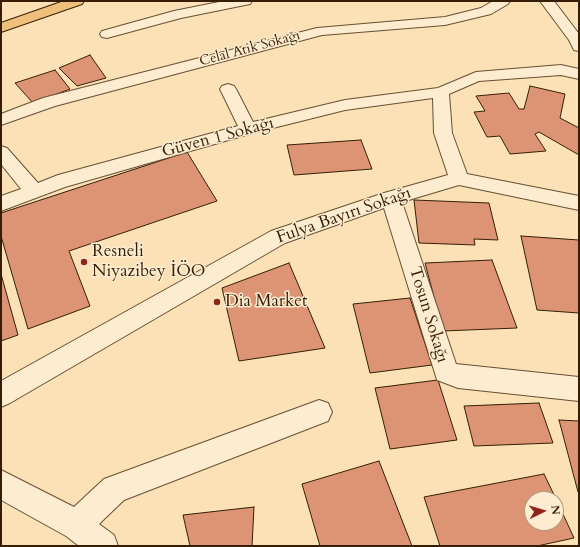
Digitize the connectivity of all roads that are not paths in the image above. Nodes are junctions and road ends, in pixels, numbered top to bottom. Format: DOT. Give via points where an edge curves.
graph roads {
  1 [pos="77,1"];
  2 [pos="245,1"];
  3 [pos="503,1"];
  4 [pos="547,1"];
  5 [pos="1,28"];
  6 [pos="107,34"];
  7 [pos="578,43"];
  8 [pos="579,74"];
  9 [pos="228,89"];
  10 [pos="441,92"];
  11 [pos="1,120"];
  12 [pos="248,129"];
  13 [pos="1,152"];
  14 [pos="459,179"];
  15 [pos="34,191"];
  16 [pos="391,198"];
  17 [pos="579,203"];
  18 [pos="1,204"];
  19 [pos="579,389"];
  20 [pos="1,395"];
  21 [pos="319,412"];
  22 [pos="1,484"];
  23 [pos="76,536"];
  24 [pos="103,546"];
  1 -- 5 [label="main road"];
  2 -- 6 [label="street" via="179,14"];
  3 -- 11 [label="street, Celal Atik Sokağı" via="486,11 445,21 322,31 49,102"];
  4 -- 7 [label="street"];
  8 -- 10 [label="street, Güven 1 Sokağı" via="561,70 476,77"];
  9 -- 12 [label="street"];
  10 -- 12 [label="street, Güven 1 Sokağı" via="345,105"];
  10 -- 14 [label="street" via="443,133"];
  12 -- 15 [label="street, Güven 1 Sokağı"];
  13 -- 15 [label="street"];
  14 -- 16 [label="street, Fulya Bayırı Sokağı"];
  14 -- 17 [label="street, Fulya Bayırı Sokağı"];
  15 -- 18 [label="street, Güven 1 Sokağı"];
  16 -- 19 [label="street, Tosun Sokağı" via="446,372 458,377"];
  16 -- 20 [label="street, Fulya Bayırı Sokağı" via="278,237"];
  21 -- 23 [label="street" via="114,489"];
  22 -- 23 [label="street"];
  23 -- 24 [label="street"];
}
